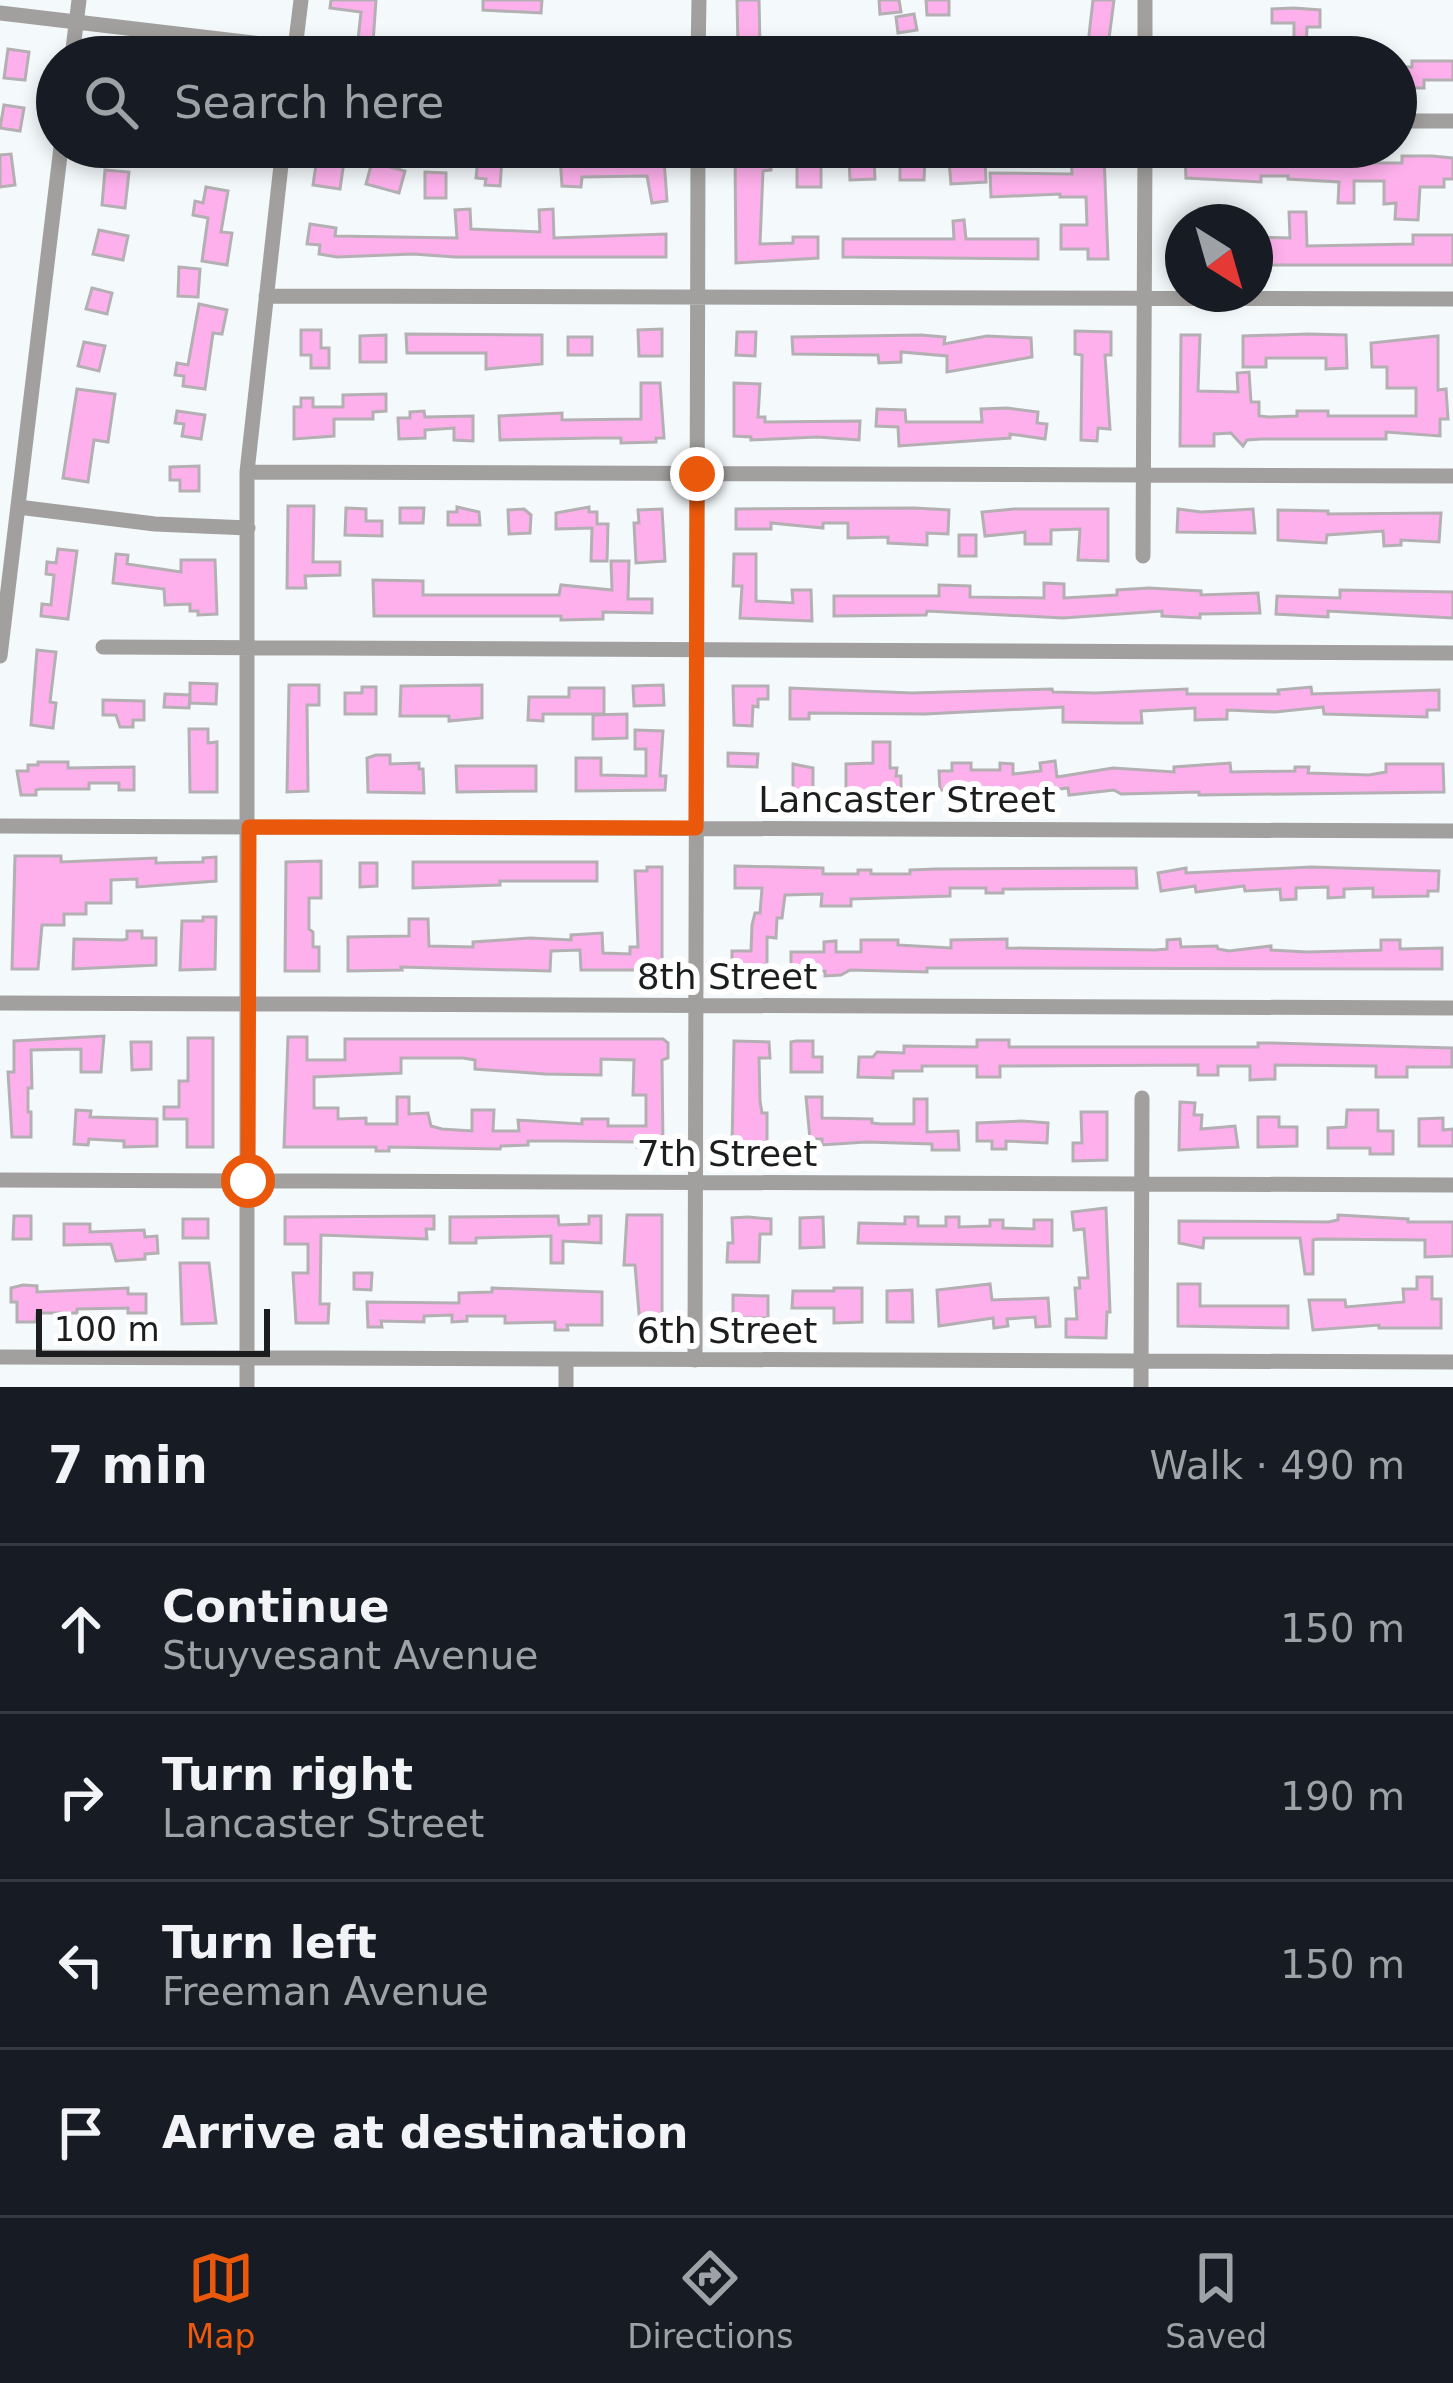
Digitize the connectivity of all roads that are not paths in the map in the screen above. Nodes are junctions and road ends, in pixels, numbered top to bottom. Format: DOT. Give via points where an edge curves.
graph roads {
  1 [pos="79,0"];
  2 [pos="301,0"];
  3 [pos="698,0"];
  4 [pos="1145,0"];
  5 [pos="0,13"];
  6 [pos="76,22"];
  7 [pos="74,36"];
  8 [pos="178,36"];
  9 [pos="296,36"];
  10 [pos="698,36"];
  11 [pos="1145,36"];
  12 [pos="1417,121"];
  13 [pos="1453,122"];
  14 [pos="58,168"];
  15 [pos="281,168"];
  16 [pos="698,168"];
  17 [pos="1145,168"];
  18 [pos="266,296"];
  19 [pos="697,297"];
  20 [pos="1144,297"];
  21 [pos="1453,299"];
  22 [pos="247,472"];
  23 [pos="697,474"];
  24 [pos="1144,475"];
  25 [pos="1453,476"];
  26 [pos="18,507"];
  27 [pos="248,528"];
  28 [pos="1143,556"];
  29 [pos="103,647"];
  30 [pos="249,650"];
  31 [pos="696,651"];
  32 [pos="1453,653"];
  33 [pos="0,656"];
  34 [pos="0,826"];
  35 [pos="249,827"];
  36 [pos="696,828"];
  37 [pos="1453,831"];
  38 [pos="0,1003"];
  39 [pos="248,1004"];
  40 [pos="695,1006"];
  41 [pos="1453,1008"];
  42 [pos="1142,1098"];
  43 [pos="0,1180"];
  44 [pos="248,1181"];
  45 [pos="695,1182"];
  46 [pos="1142,1184"];
  47 [pos="1453,1185"];
  48 [pos="0,1358"];
  49 [pos="248,1359"];
  50 [pos="566,1360"];
  51 [pos="695,1360"];
  52 [pos="1141,1361"];
  53 [pos="1453,1362"];
  54 [pos="247,1387"];
  55 [pos="566,1387"];
  56 [pos="1141,1387"];
  1 -- 6 [label="street"];
  2 -- 9 [label="street"];
  3 -- 10 [label="street"];
  4 -- 11 [label="street"];
  5 -- 6 [label="street"];
  6 -- 7 [label="street"];
  6 -- 8 [label="street"];
  12 -- 13 [label="street"];
  14 -- 26 [label="street"];
  15 -- 18 [label="street"];
  16 -- 19 [label="street"];
  17 -- 20 [label="street"];
  18 -- 19 [label="street"];
  18 -- 22 [label="street"];
  19 -- 20 [label="street"];
  19 -- 23 [label="street"];
  20 -- 21 [label="street"];
  20 -- 24 [label="street"];
  22 -- 23 [label="street"];
  22 -- 27 [label="street"];
  23 -- 24 [label="street"];
  23 -- 31 [label="street"];
  24 -- 25 [label="street"];
  24 -- 28 [label="street"];
  26 -- 27 [label="street"];
  26 -- 33 [label="street"];
  27 -- 30 [label="street"];
  29 -- 30 [label="street"];
  30 -- 31 [label="street"];
  30 -- 35 [label="street"];
  31 -- 32 [label="street"];
  31 -- 36 [label="street"];
  34 -- 35 [label="street, Lancaster Street"];
  35 -- 36 [label="street, Lancaster Street"];
  35 -- 39 [label="street"];
  36 -- 37 [label="street, Lancaster Street"];
  36 -- 40 [label="street"];
  38 -- 39 [label="street, 8th Street"];
  39 -- 40 [label="street, 8th Street"];
  39 -- 44 [label="street"];
  40 -- 41 [label="street, 8th Street"];
  40 -- 45 [label="street"];
  42 -- 46 [label="street"];
  43 -- 44 [label="street, 7th Street"];
  44 -- 45 [label="street, 7th Street"];
  44 -- 49 [label="street"];
  45 -- 46 [label="street, 7th Street"];
  45 -- 51 [label="street"];
  46 -- 47 [label="street, 7th Street"];
  46 -- 52 [label="street"];
  48 -- 49 [label="street, 6th Street"];
  49 -- 50 [label="street, 6th Street"];
  49 -- 54 [label="street"];
  50 -- 51 [label="street, 6th Street"];
  50 -- 55 [label="street"];
  51 -- 52 [label="street, 6th Street"];
  52 -- 53 [label="street, 6th Street"];
  52 -- 56 [label="street"];
}
